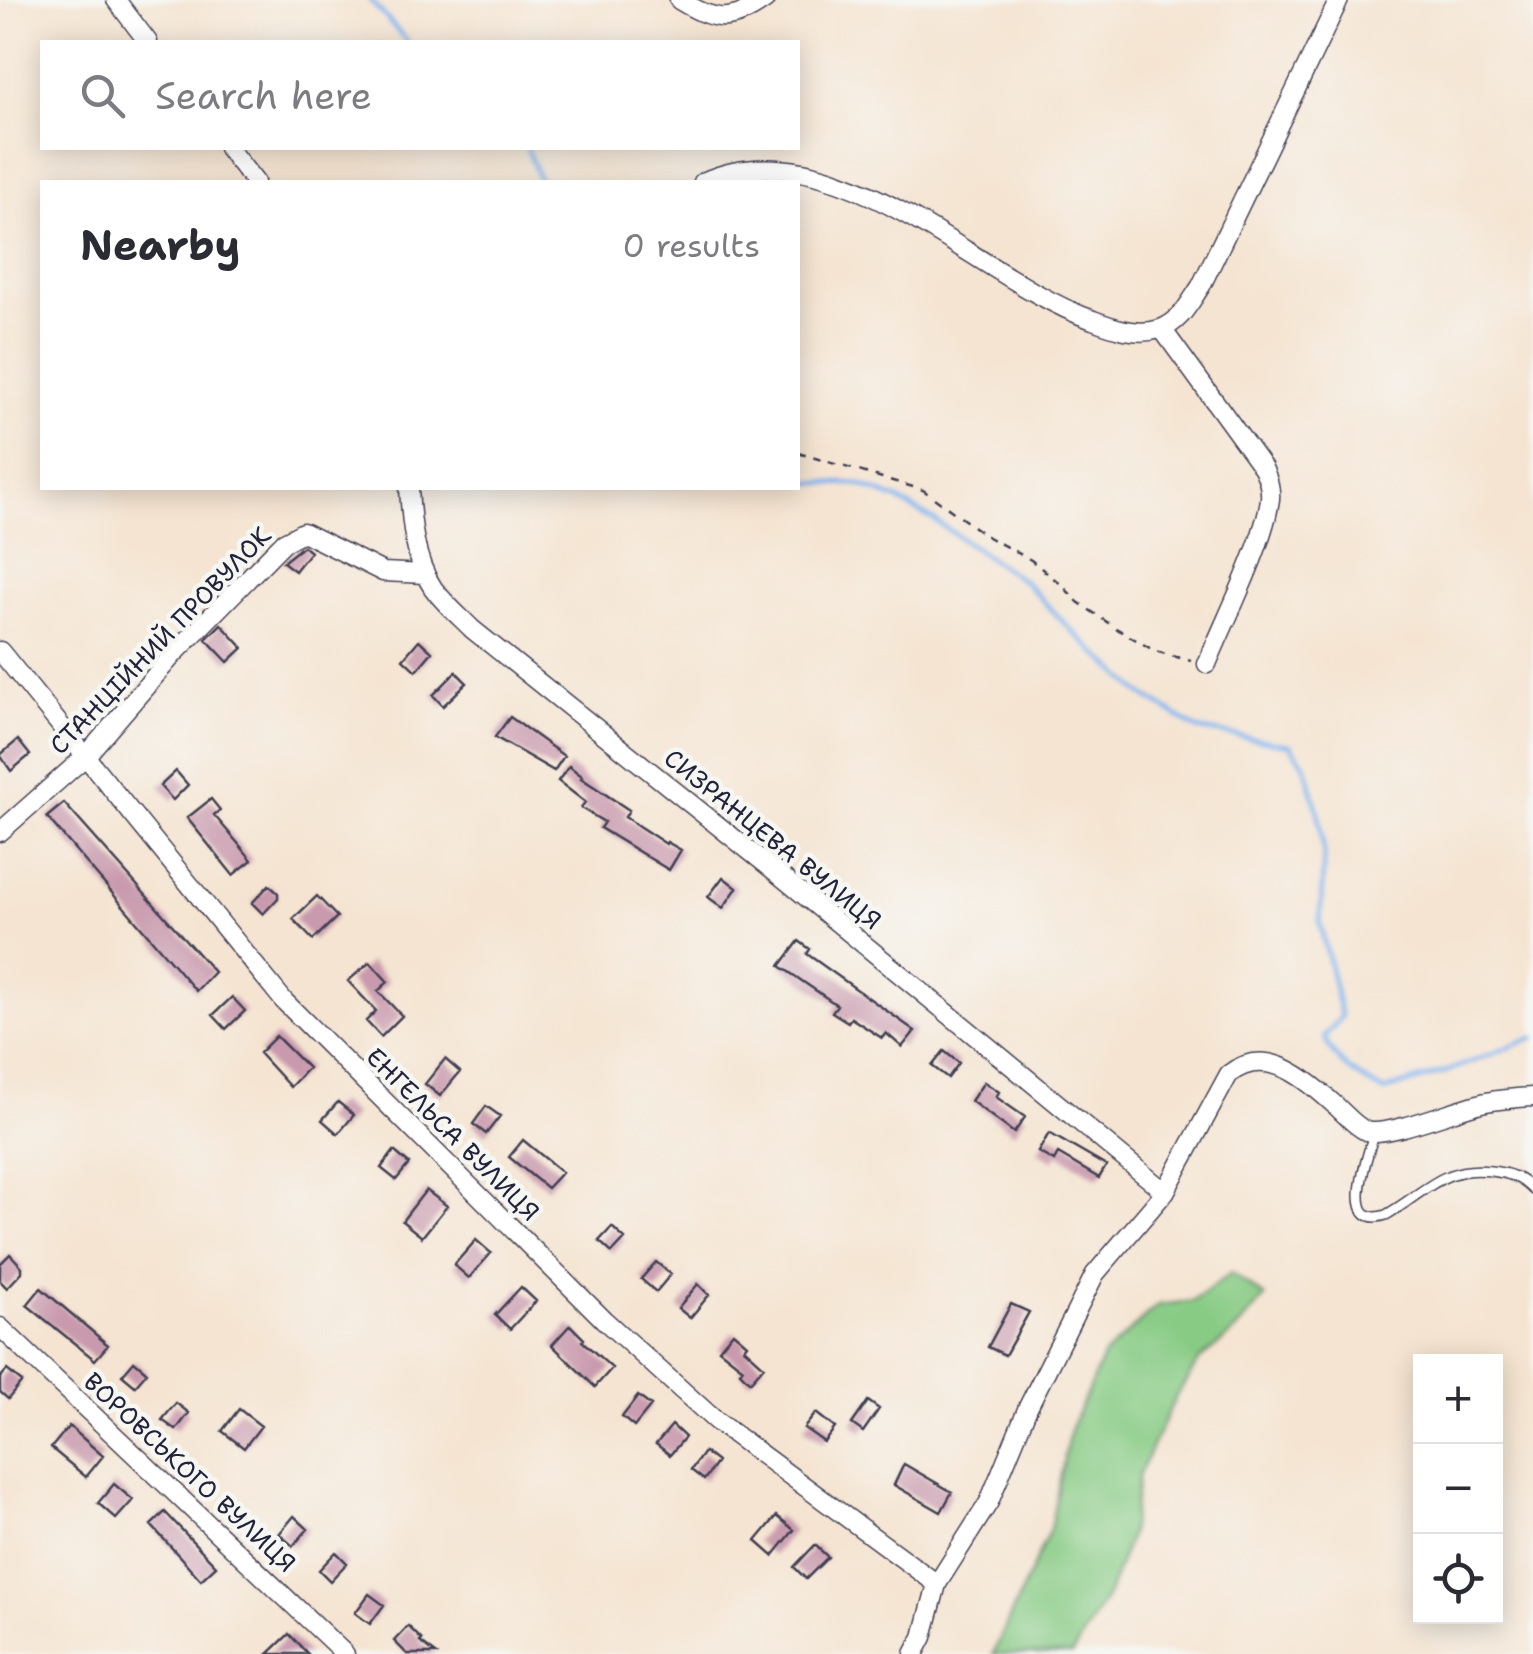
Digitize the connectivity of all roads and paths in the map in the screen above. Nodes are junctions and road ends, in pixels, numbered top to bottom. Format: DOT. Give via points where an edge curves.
graph roads {
  1 [pos="116,0"];
  2 [pos="679,0"];
  3 [pos="765,0"];
  4 [pos="1338,0"];
  5 [pos="146,40"];
  6 [pos="230,150"];
  7 [pos="252,180"];
  8 [pos="708,180"];
  9 [pos="1162,329"];
  10 [pos="800,454"];
  11 [pos="410,490"];
  12 [pos="426,574"];
  13 [pos="0,651"];
  14 [pos="1208,664"];
  15 [pos="86,756"];
  16 [pos="0,832"];
  17 [pos="1533,1096"];
  18 [pos="1374,1132"];
  19 [pos="1533,1190"];
  20 [pos="1165,1192"];
  21 [pos="0,1327"];
  22 [pos="937,1584"];
  23 [pos="345,1654"];
  24 [pos="914,1654"];
  1 -- 5 [label="street"];
  2 -- 3 [label="street" via="704,15 726,18"];
  4 -- 9 [label="street" via="1201,286"];
  6 -- 7 [label="street"];
  8 -- 9 [label="street" via="758,169 858,188 1072,313 1120,330"];
  9 -- 14 [label="street" via="1269,480 1260,535"];
  10 -- 14 [label="path" via="923,490 1137,640 1168,656"];
  11 -- 12 [label="street, СИЗРАНЦЕВА ВУЛИЦЯ"];
  12 -- 15 [label="street, СТАНЦІЙНИЙ ПРОВУЛОК" via="384,572 303,532 284,542"];
  12 -- 20 [label="street, СИЗРАНЦЕВА ВУЛИЦЯ" via="472,630"];
  13 -- 15 [label="street, ЕНГЕЛЬСА ВУЛИЦЯ"];
  15 -- 16 [label="street, СТАНЦІЙНИЙ ПРОВУЛОК"];
  15 -- 22 [label="street, ЕНГЕЛЬСА ВУЛИЦЯ" via="284,1001 604,1320 716,1421"];
  17 -- 18 [label="street"];
  18 -- 19 [label="lane" via="1358,1195 1368,1216 1386,1215 1436,1179 1462,1170 1510,1173"];
  18 -- 20 [label="street" via="1287,1070 1255,1060 1241,1064 1228,1074"];
  20 -- 22 [label="street" via="1096,1274 1028,1407 990,1502"];
  21 -- 23 [label="street, ВОРОВСЬКОГО ВУЛИЦЯ"];
  22 -- 24 [label="street"];
}
